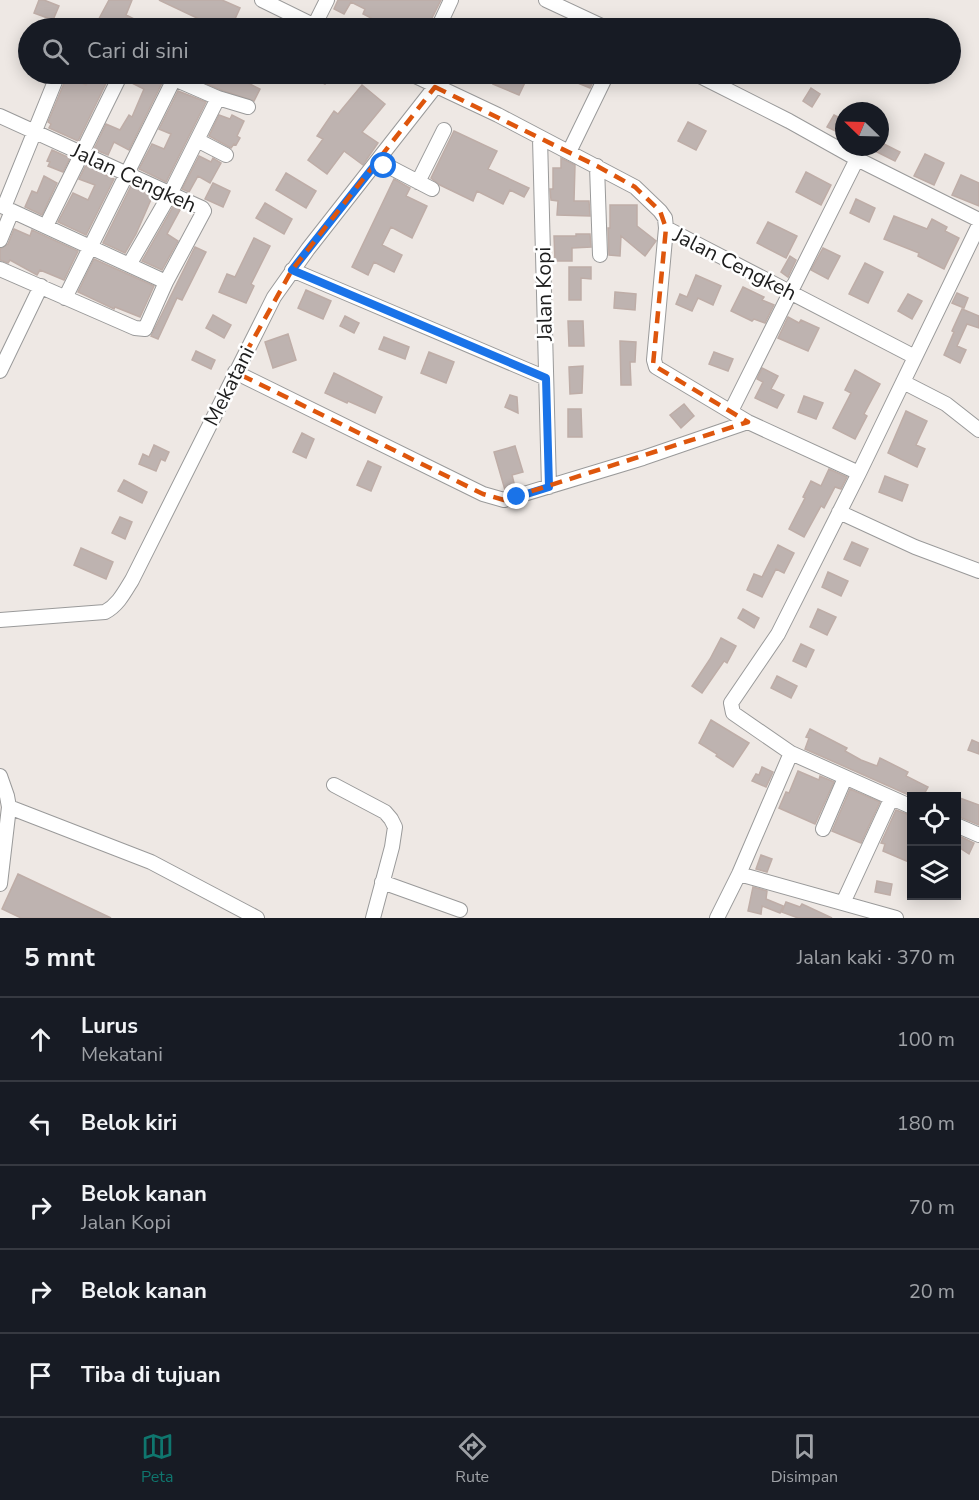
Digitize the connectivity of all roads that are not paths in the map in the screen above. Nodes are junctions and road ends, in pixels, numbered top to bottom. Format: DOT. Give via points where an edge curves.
graph roads {
  1 [pos="262,0"];
  2 [pos="327,0"];
  3 [pos="451,0"];
  4 [pos="546,0"];
  5 [pos="298,18"];
  6 [pos="320,18"];
  7 [pos="443,18"];
  8 [pos="585,18"];
  9 [pos="54,84"];
  10 [pos="116,84"];
  11 [pos="165,84"];
  12 [pos="186,84"];
  13 [pos="430,84"];
  14 [pos="602,84"];
  15 [pos="716,84"];
  16 [pos="435,87"];
  17 [pos="218,98"];
  18 [pos="248,107"];
  19 [pos="0,116"];
  20 [pos="444,130"];
  21 [pos="35,132"];
  22 [pos="540,138"];
  23 [pos="197,140"];
  24 [pos="568,152"];
  25 [pos="82,154"];
  26 [pos="226,155"];
  27 [pos="857,159"];
  28 [pos="378,161"];
  29 [pos="597,166"];
  30 [pos="127,174"];
  31 [pos="418,182"];
  32 [pos="432,189"];
  33 [pos="170,194"];
  34 [pos="5,208"];
  35 [pos="979,220"];
  36 [pos="979,225"];
  37 [pos="46,226"];
  38 [pos="666,228"];
  39 [pos="0,240"];
  40 [pos="91,247"];
  41 [pos="600,255"];
  42 [pos="129,265"];
  43 [pos="0,269"];
  44 [pos="292,270"];
  45 [pos="166,282"];
  46 [pos="41,286"];
  47 [pos="790,292"];
  48 [pos="65,298"];
  49 [pos="915,357"];
  50 [pos="0,371"];
  51 [pos="235,372"];
  52 [pos="546,378"];
  53 [pos="903,382"];
  54 [pos="731,411"];
  55 [pos="748,422"];
  56 [pos="979,430"];
  57 [pos="859,473"];
  58 [pos="549,487"];
  59 [pos="839,512"];
  60 [pos="979,571"];
  61 [pos="0,620"];
  62 [pos="791,753"];
  63 [pos="0,776"];
  64 [pos="845,778"];
  65 [pos="334,786"];
  66 [pos="891,799"];
  67 [pos="907,805"];
  68 [pos="9,807"];
  69 [pos="961,827"];
  70 [pos="823,829"];
  71 [pos="979,835"];
  72 [pos="739,874"];
  73 [pos="382,882"];
  74 [pos="0,884"];
  75 [pos="843,903"];
  76 [pos="460,910"];
  77 [pos="257,918"];
  78 [pos="373,918"];
  79 [pos="717,918"];
  80 [pos="896,918"];
  1 -- 5 [label="street"];
  2 -- 6 [label="street"];
  3 -- 7 [label="street"];
  4 -- 8 [label="street"];
  9 -- 21 [label="street"];
  10 -- 25 [label="street"];
  11 -- 30 [label="street"];
  12 -- 17 [label="street"];
  13 -- 16 [label="street, Jalan Cengkeh"];
  14 -- 24 [label="street"];
  15 -- 27 [label="street"];
  16 -- 22 [label="street, Jalan Cengkeh"];
  16 -- 28 [label="street, Mekatani"];
  17 -- 18 [label="street"];
  17 -- 23 [label="street"];
  19 -- 21 [label="street, Jalan Cengkeh"];
  20 -- 31 [label="street"];
  21 -- 25 [label="street, Jalan Cengkeh"];
  21 -- 34 [label="street"];
  22 -- 24 [label="street, Jalan Cengkeh"];
  22 -- 52 [label="street, Jalan Kopi"];
  23 -- 26 [label="street"];
  23 -- 33 [label="street"];
  24 -- 29 [label="street, Jalan Cengkeh"];
  25 -- 30 [label="street, Jalan Cengkeh"];
  25 -- 37 [label="street"];
  27 -- 35 [label="street"];
  27 -- 47 [label="street"];
  28 -- 31 [label="street"];
  28 -- 44 [label="street, Mekatani"];
  29 -- 38 [label="street, Jalan Cengkeh" via="635,188 660,211"];
  29 -- 41 [label="street"];
  30 -- 33 [label="street, Jalan Cengkeh"];
  30 -- 40 [label="street"];
  31 -- 32 [label="street"];
  33 -- 42 [label="street"];
  33 -- 45 [label="street, Jalan Cengkeh" via="204,211"];
  34 -- 37 [label="street"];
  34 -- 39 [label="street"];
  36 -- 49 [label="street"];
  37 -- 40 [label="street"];
  38 -- 47 [label="street, Jalan Cengkeh"];
  38 -- 54 [label="street" via="654,364"];
  40 -- 42 [label="street"];
  40 -- 48 [label="street"];
  42 -- 45 [label="street"];
  43 -- 46 [label="street"];
  44 -- 51 [label="street, Mekatani"];
  44 -- 52 [label="street"];
  45 -- 48 [label="street, Jalan Cengkeh" via="145,328 135,328"];
  46 -- 48 [label="street"];
  46 -- 50 [label="street"];
  47 -- 49 [label="street, Jalan Cengkeh"];
  47 -- 54 [label="street"];
  49 -- 53 [label="street"];
  51 -- 58 [label="street" via="494,498 504,500"];
  51 -- 61 [label="street, Mekatani" via="132,580 113,608 105,612"];
  52 -- 58 [label="street, Jalan Kopi"];
  53 -- 56 [label="street" via="946,404"];
  53 -- 57 [label="street"];
  54 -- 55 [label="street"];
  55 -- 57 [label="street"];
  55 -- 58 [label="street"];
  57 -- 59 [label="street"];
  59 -- 60 [label="street"];
  59 -- 62 [label="street" via="778,634 731,703 733,713"];
  62 -- 64 [label="street"];
  62 -- 72 [label="street"];
  63 -- 68 [label="street"];
  64 -- 66 [label="street"];
  64 -- 70 [label="street"];
  65 -- 73 [label="street" via="384,812 395,827"];
  66 -- 67 [label="street"];
  66 -- 75 [label="street"];
  68 -- 74 [label="street"];
  68 -- 77 [label="street" via="151,862"];
  69 -- 71 [label="street"];
  72 -- 75 [label="street"];
  72 -- 79 [label="street"];
  73 -- 76 [label="street"];
  73 -- 78 [label="street"];
  75 -- 80 [label="street"];
}
